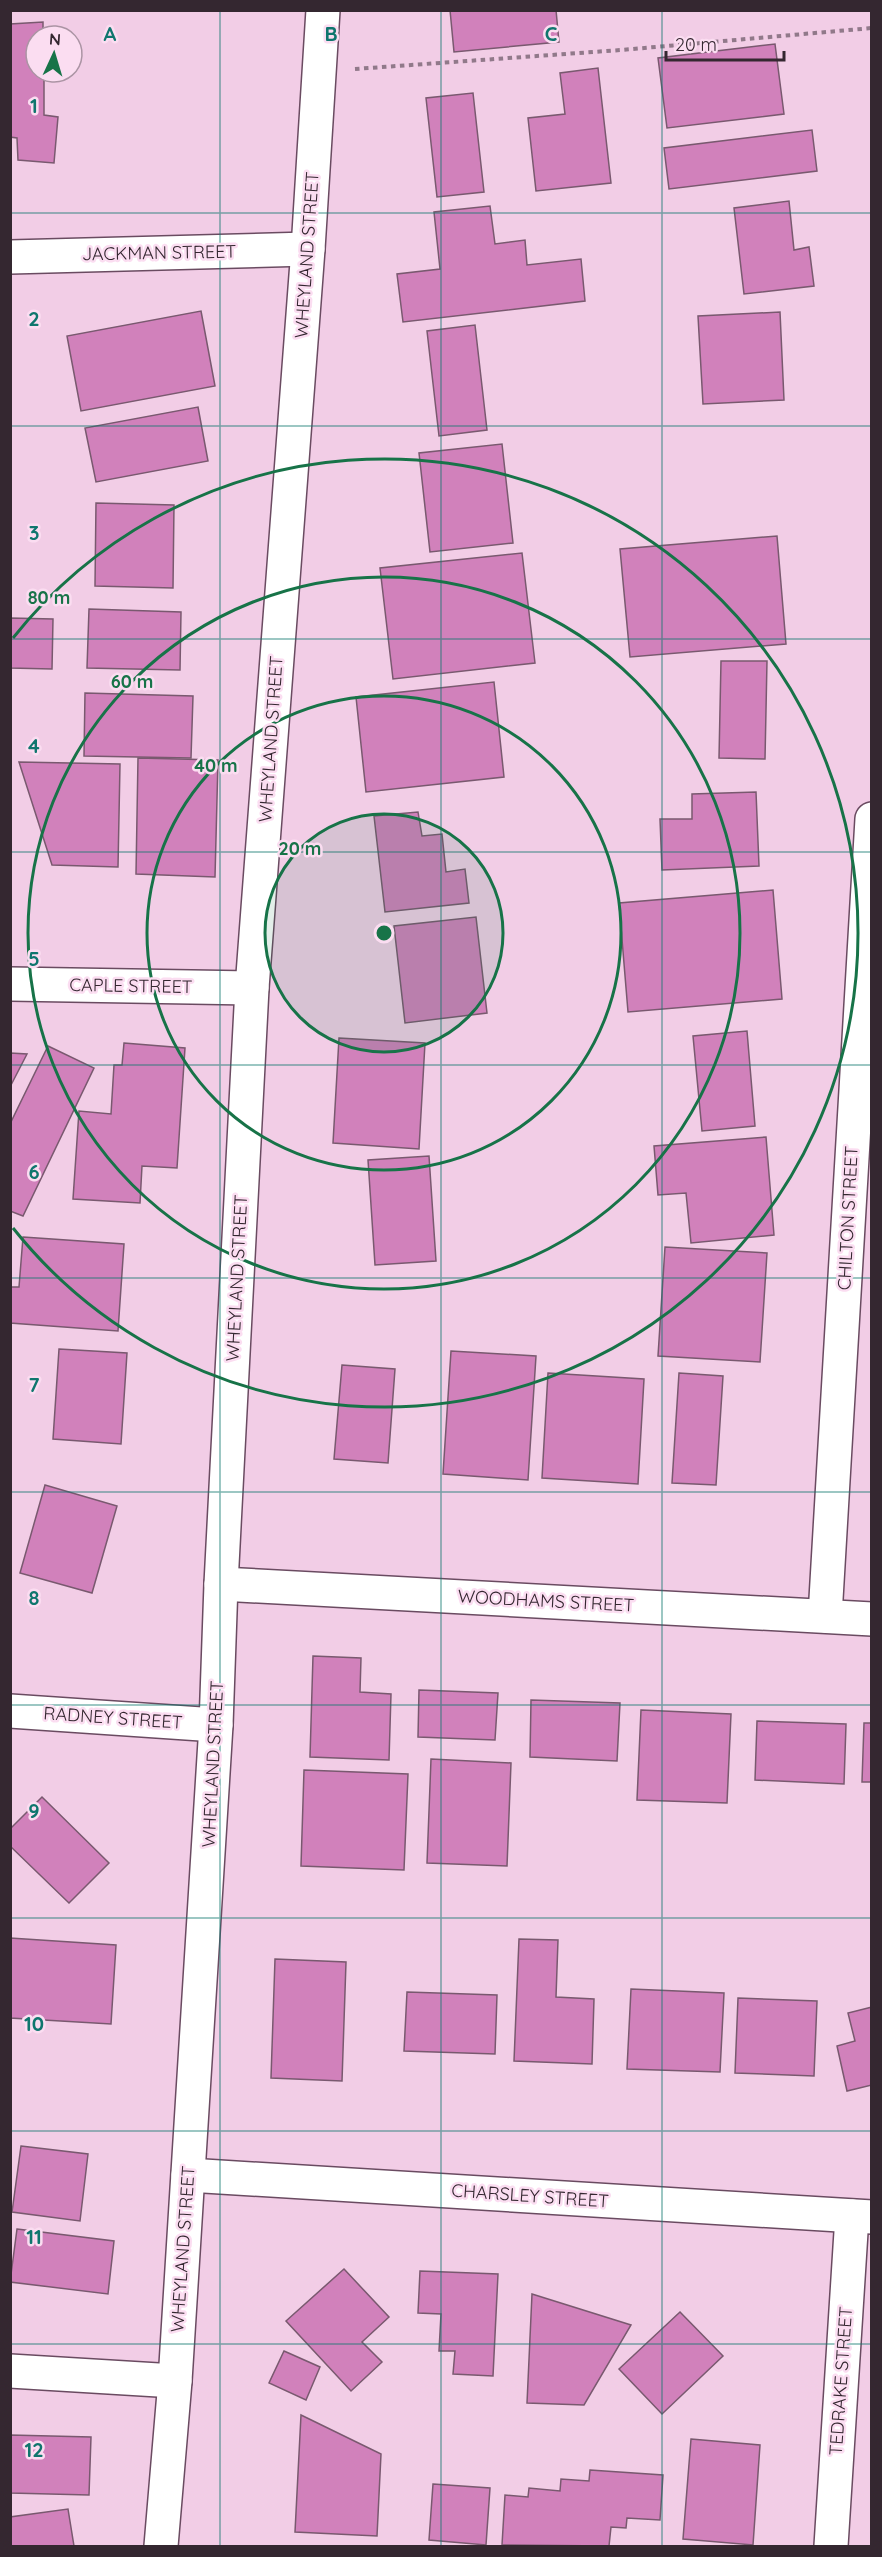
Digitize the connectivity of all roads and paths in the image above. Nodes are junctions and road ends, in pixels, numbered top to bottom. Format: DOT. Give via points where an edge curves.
graph roads {
  1 [pos="323,10"];
  2 [pos="872,28"];
  3 [pos="319,69"];
  4 [pos="308,249"];
  5 [pos="10,257"];
  6 [pos="872,819"];
  7 [pos="10,984"];
  8 [pos="252,988"];
  9 [pos="865,1035"];
  10 [pos="221,1584"];
  11 [pos="825,1616"];
  12 [pos="872,1619"];
  13 [pos="10,1711"];
  14 [pos="216,1725"];
  15 [pos="188,2175"];
  16 [pos="862,2216"];
  17 [pos="10,2372"];
  18 [pos="175,2381"];
  19 [pos="161,2547"];
  20 [pos="831,2547"];
  1 -- 3 [label="street, WHEYLAND STREET"];
  2 -- 3 [label="path" via="621,50"];
  3 -- 4 [label="street, WHEYLAND STREET"];
  4 -- 5 [label="street, JACKMAN STREET"];
  4 -- 8 [label="street, WHEYLAND STREET"];
  6 -- 9 [label="street, CHILTON STREET"];
  7 -- 8 [label="street, CAPLE STREET"];
  8 -- 10 [label="street, WHEYLAND STREET"];
  9 -- 11 [label="street, CHILTON STREET"];
  10 -- 11 [label="street, WOODHAMS STREET"];
  10 -- 14 [label="street, WHEYLAND STREET"];
  11 -- 12 [label="street, WOODHAMS STREET"];
  13 -- 14 [label="street, RADNEY STREET"];
  14 -- 15 [label="street, WHEYLAND STREET"];
  15 -- 16 [label="street, CHARSLEY STREET"];
  15 -- 18 [label="street, WHEYLAND STREET"];
  16 -- 20 [label="street, TEDRAKE STREET"];
  17 -- 18 [label="street"];
  18 -- 19 [label="street, WHEYLAND STREET"];
}
